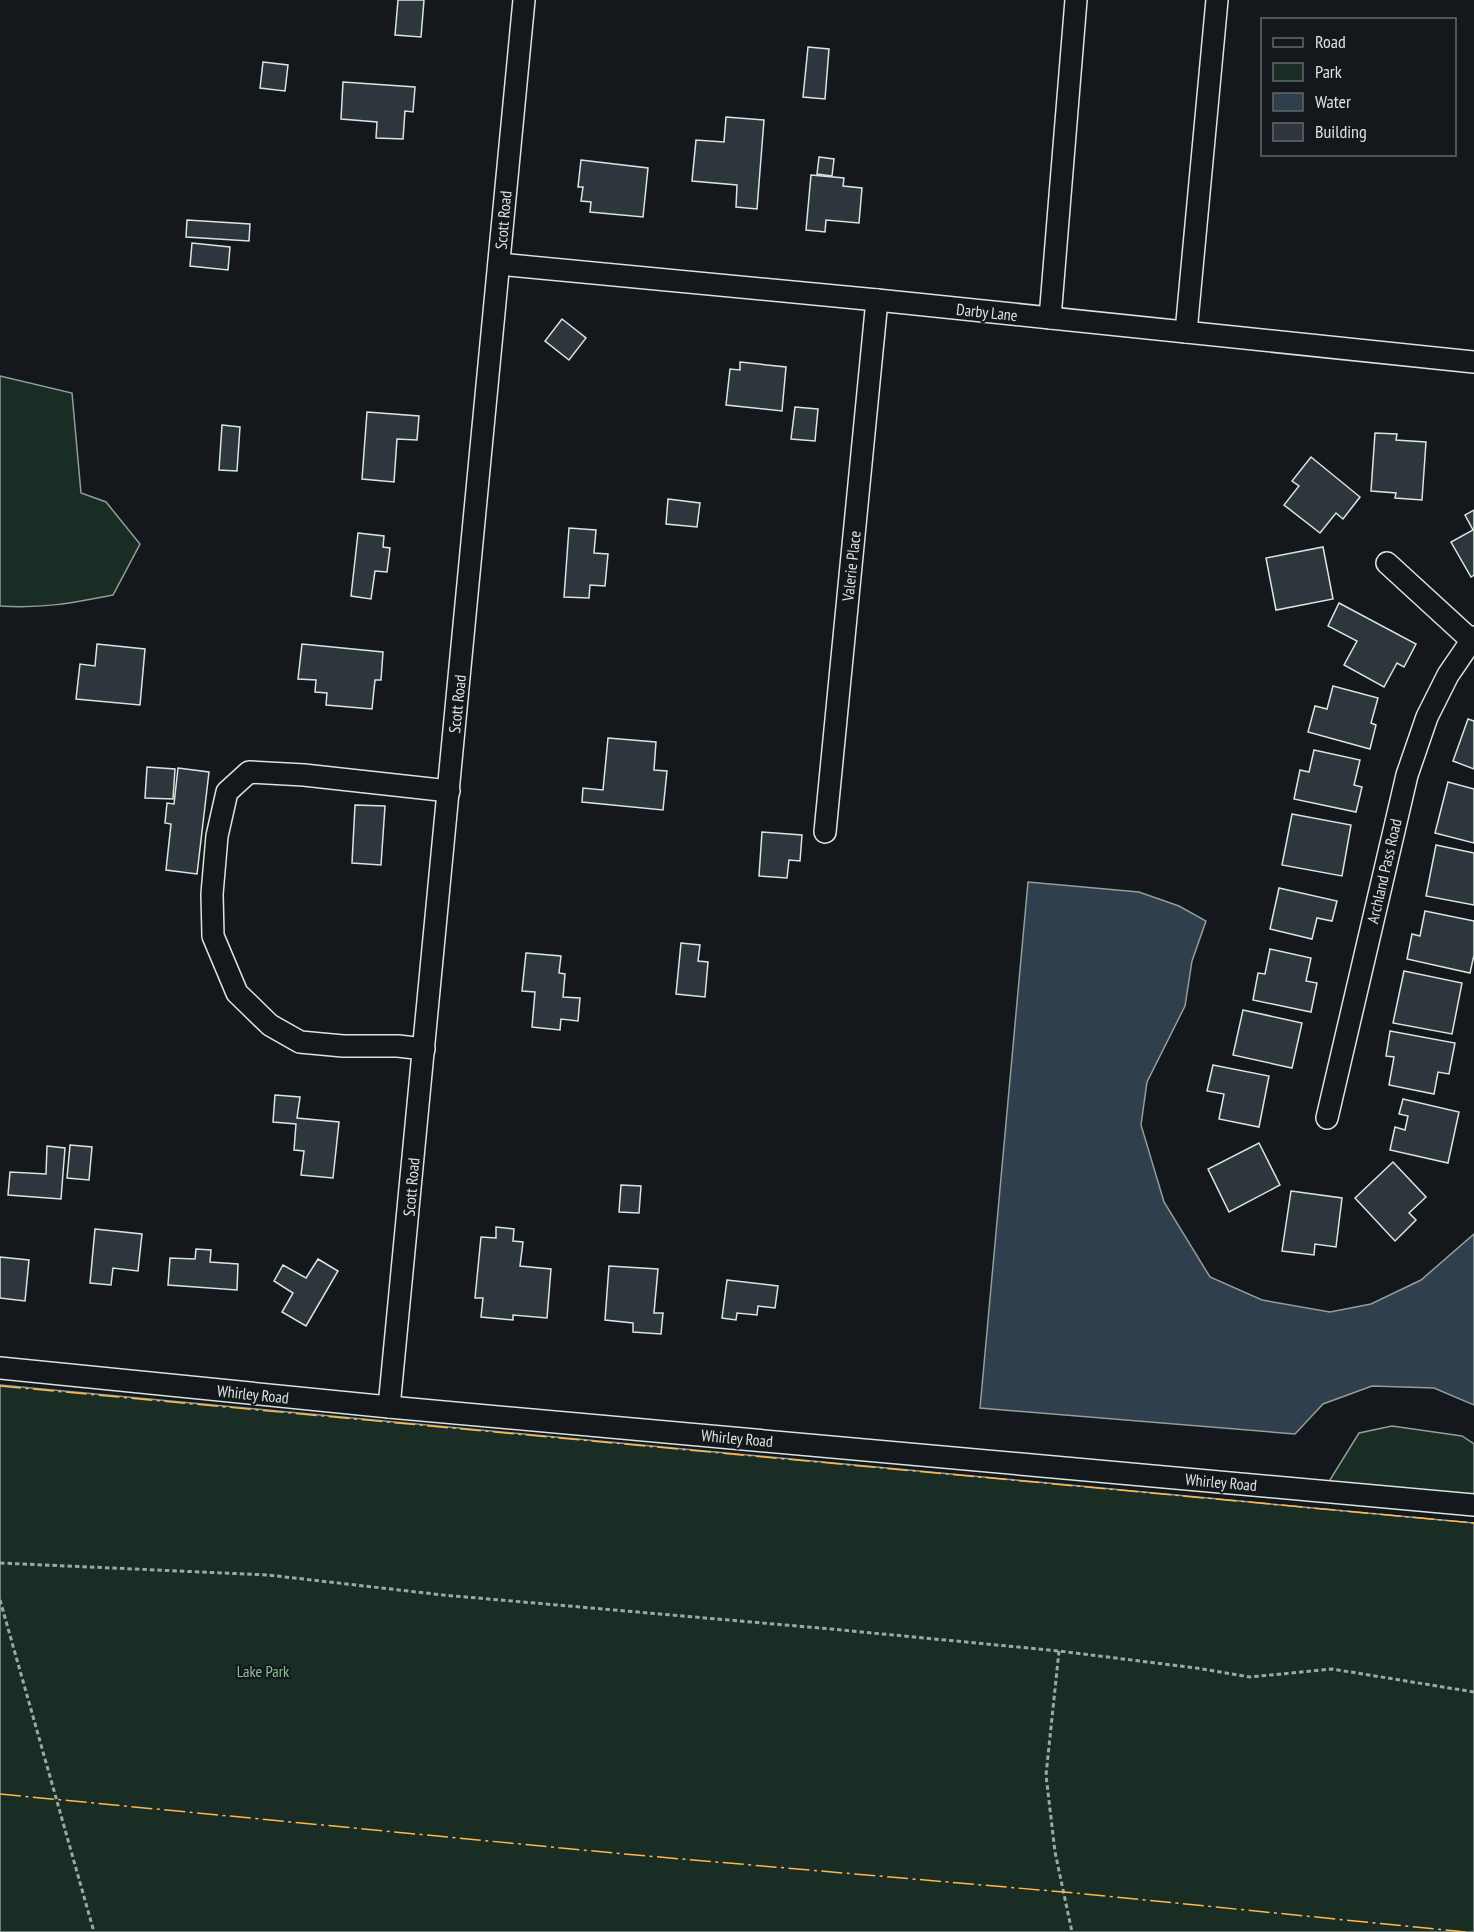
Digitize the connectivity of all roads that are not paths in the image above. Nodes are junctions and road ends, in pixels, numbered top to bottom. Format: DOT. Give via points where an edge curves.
graph roads {
  1 [pos="524,0"];
  2 [pos="1076,0"];
  3 [pos="1217,0"];
  4 [pos="499,264"];
  5 [pos="877,300"];
  6 [pos="1050,318"];
  7 [pos="1186,332"];
  8 [pos="1474,362"];
  9 [pos="1387,563"];
  10 [pos="1473,639"];
  11 [pos="448,791"];
  12 [pos="825,831"];
  13 [pos="424,1049"];
  14 [pos="1327,1118"];
  15 [pos="0,1368"];
  16 [pos="389,1407"];
  17 [pos="1474,1505"];
  1 -- 4 [label="street, Scott Road"];
  2 -- 6 [label="street"];
  3 -- 7 [label="street"];
  4 -- 5 [label="street, Darby Lane"];
  4 -- 11 [label="street, Scott Road"];
  5 -- 6 [label="street, Darby Lane"];
  5 -- 12 [label="street, Valerie Place"];
  6 -- 7 [label="street, Darby Lane"];
  7 -- 8 [label="street, Darby Lane"];
  9 -- 10 [label="street"];
  10 -- 14 [label="street, Archland Pass Road" via="1448,675 1427,717 1407,775"];
  11 -- 13 [label="street, Scott Road"];
  11 -- 13 [label="street" via="249,772 227,792 217,836 213,936 237,993 270,1025 300,1042"];
  13 -- 16 [label="street, Scott Road"];
  15 -- 16 [label="street, Whirley Road"];
  16 -- 17 [label="street, Whirley Road"];
}
